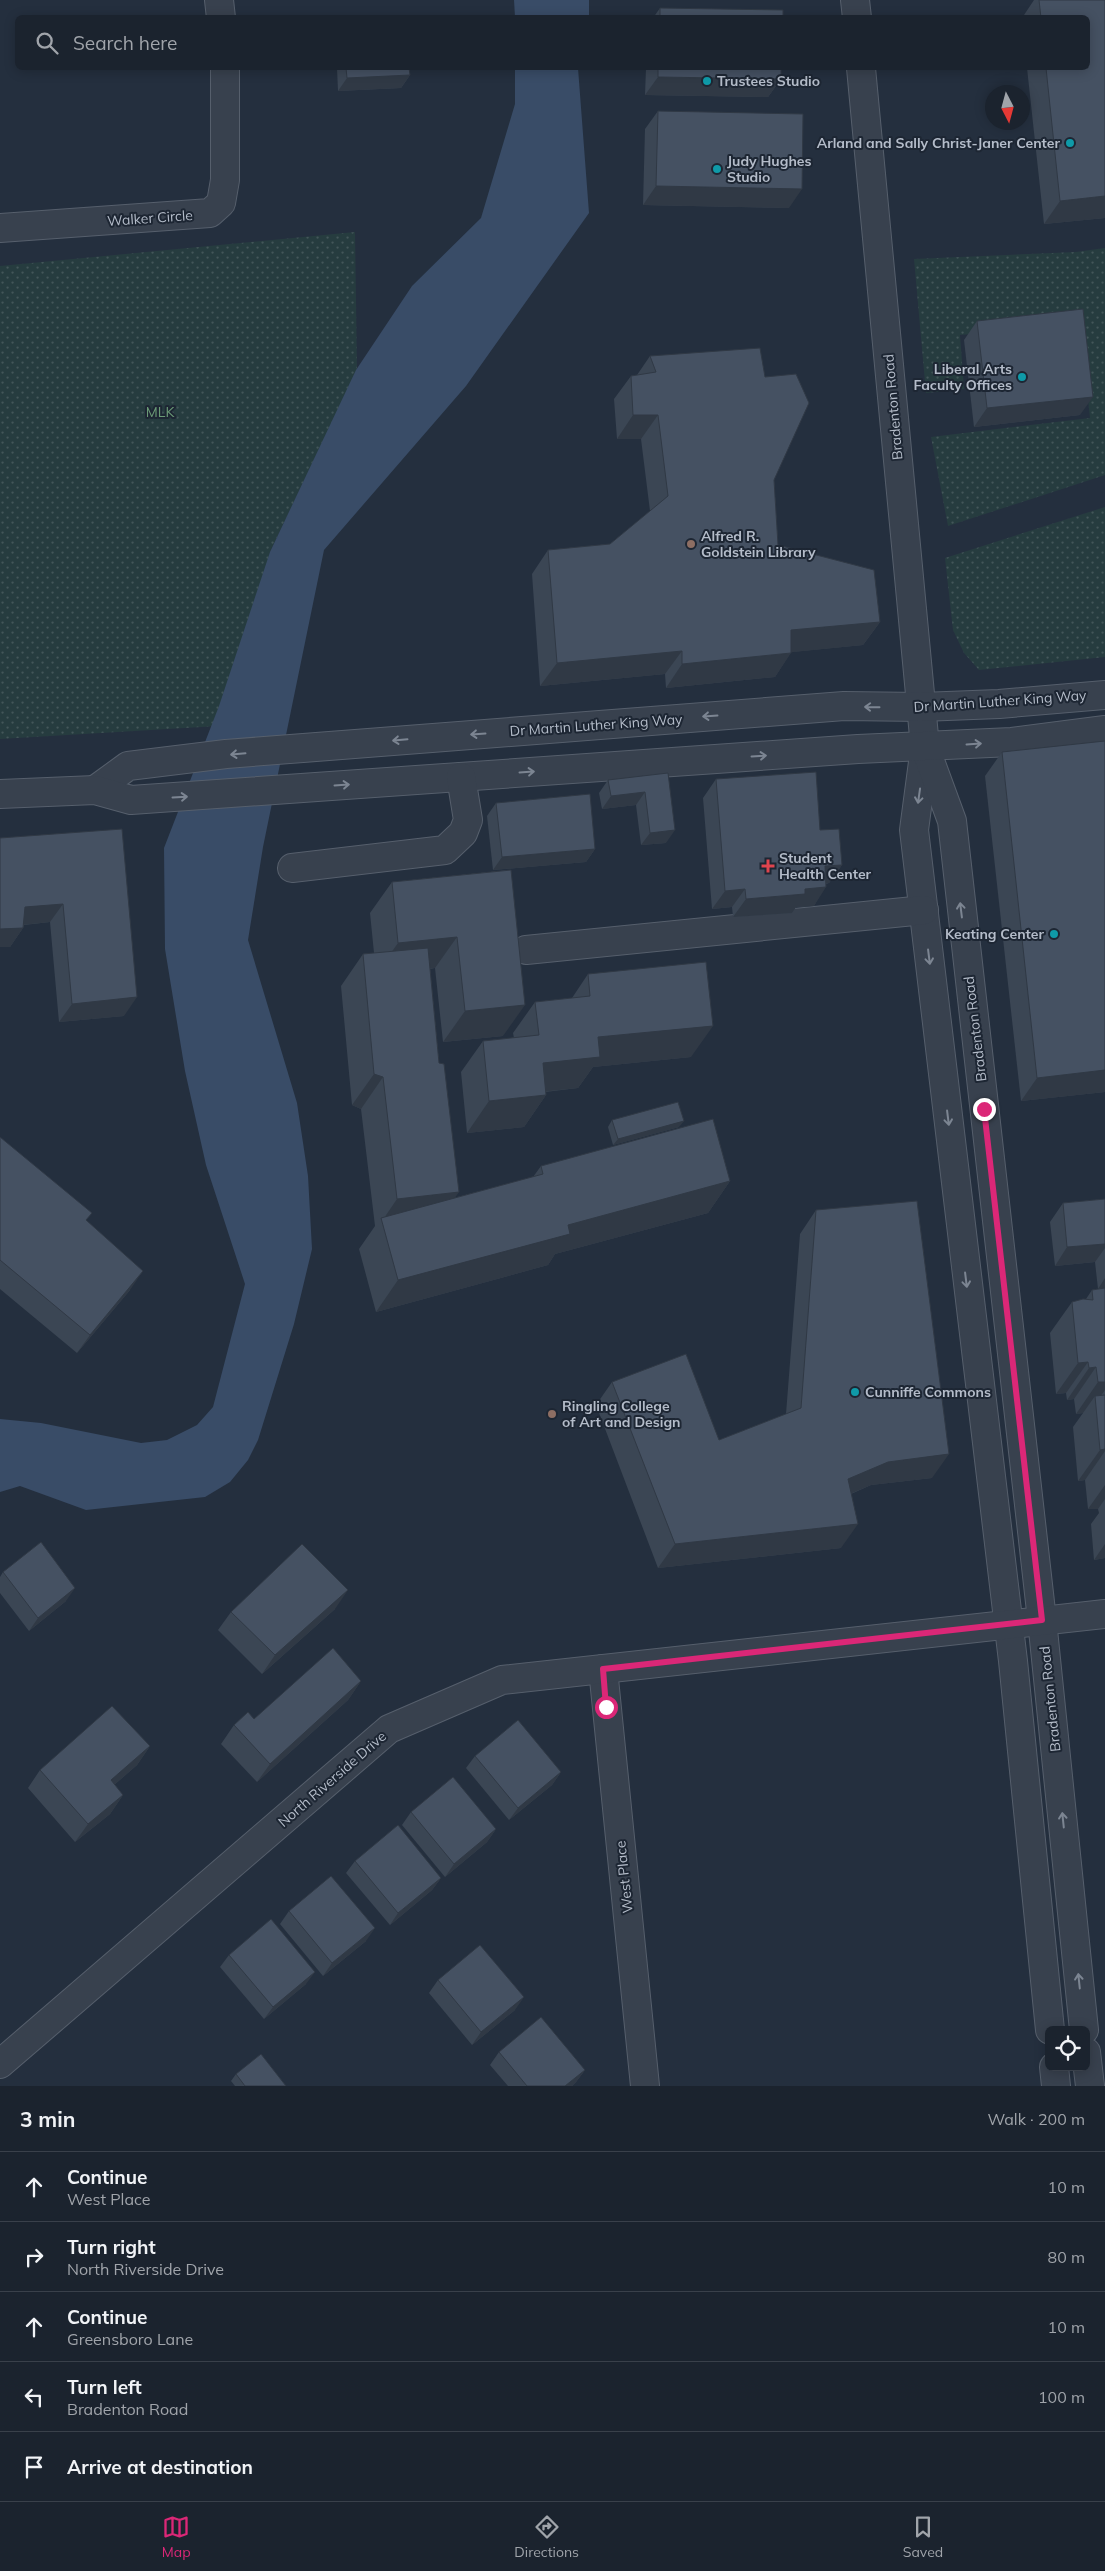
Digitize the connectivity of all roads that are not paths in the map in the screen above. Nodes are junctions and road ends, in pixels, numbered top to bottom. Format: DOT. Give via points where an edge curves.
graph roads {
  1 [pos="219,0"];
  2 [pos="855,0"];
  3 [pos="221,15"];
  4 [pos="857,15"];
  5 [pos="225,70"];
  6 [pos="861,70"];
  7 [pos="0,228"];
  8 [pos="1105,694"];
  9 [pos="921,707"];
  10 [pos="1105,730"];
  11 [pos="925,747"];
  12 [pos="461,776"];
  13 [pos="95,790"];
  14 [pos="0,794"];
  15 [pos="292,868"];
  16 [pos="924,910"];
  17 [pos="526,950"];
  18 [pos="1105,1614"];
  19 [pos="1042,1620"];
  20 [pos="1008,1625"];
  21 [pos="603,1669"];
  22 [pos="1050,2026"];
  23 [pos="1084,2026"];
  24 [pos="0,2064"];
  25 [pos="1054,2071"];
  26 [pos="1088,2071"];
  27 [pos="644,2086"];
  28 [pos="1056,2086"];
  29 [pos="1090,2086"];
  1 -- 3 [label="street"];
  2 -- 4 [label="street"];
  5 -- 7 [label="street, Walker Circle" via="225,180 221,203 210,213"];
  6 -- 9 [label="street, Bradenton Road"];
  8 -- 9 [label="street, Dr Martin Luther King Way" via="999,704"];
  9 -- 11 [label="street, Bradenton Road"];
  9 -- 13 [label="street, Dr Martin Luther King Way, one-way" via="844,706 226,754 128,766"];
  11 -- 10 [label="street, one-way" via="1012,742"];
  12 -- 11 [label="street, one-way"];
  11 -- 16 [label="street, Bradenton Road, one-way" via="914,830"];
  19 -- 11 [label="street, Bradenton Road, one-way" via="952,821"];
  13 -- 12 [label="street, one-way" via="131,800"];
  12 -- 15 [label="street" via="468,820 464,834 445,850"];
  13 -- 14 [label="street"];
  16 -- 17 [label="street"];
  16 -- 20 [label="street, Bradenton Road, one-way"];
  18 -- 19 [label="street, North Riverside Drive"];
  19 -- 20 [label="street, North Riverside Drive"];
  23 -- 19 [label="street, Bradenton Road, one-way"];
  20 -- 21 [label="street, North Riverside Drive"];
  20 -- 22 [label="street, Bradenton Road"];
  21 -- 24 [label="street, North Riverside Drive" via="502,1680 389,1729"];
  21 -- 27 [label="street, West Place"];
  25 -- 28 [label="street"];
  26 -- 29 [label="street"];
}
